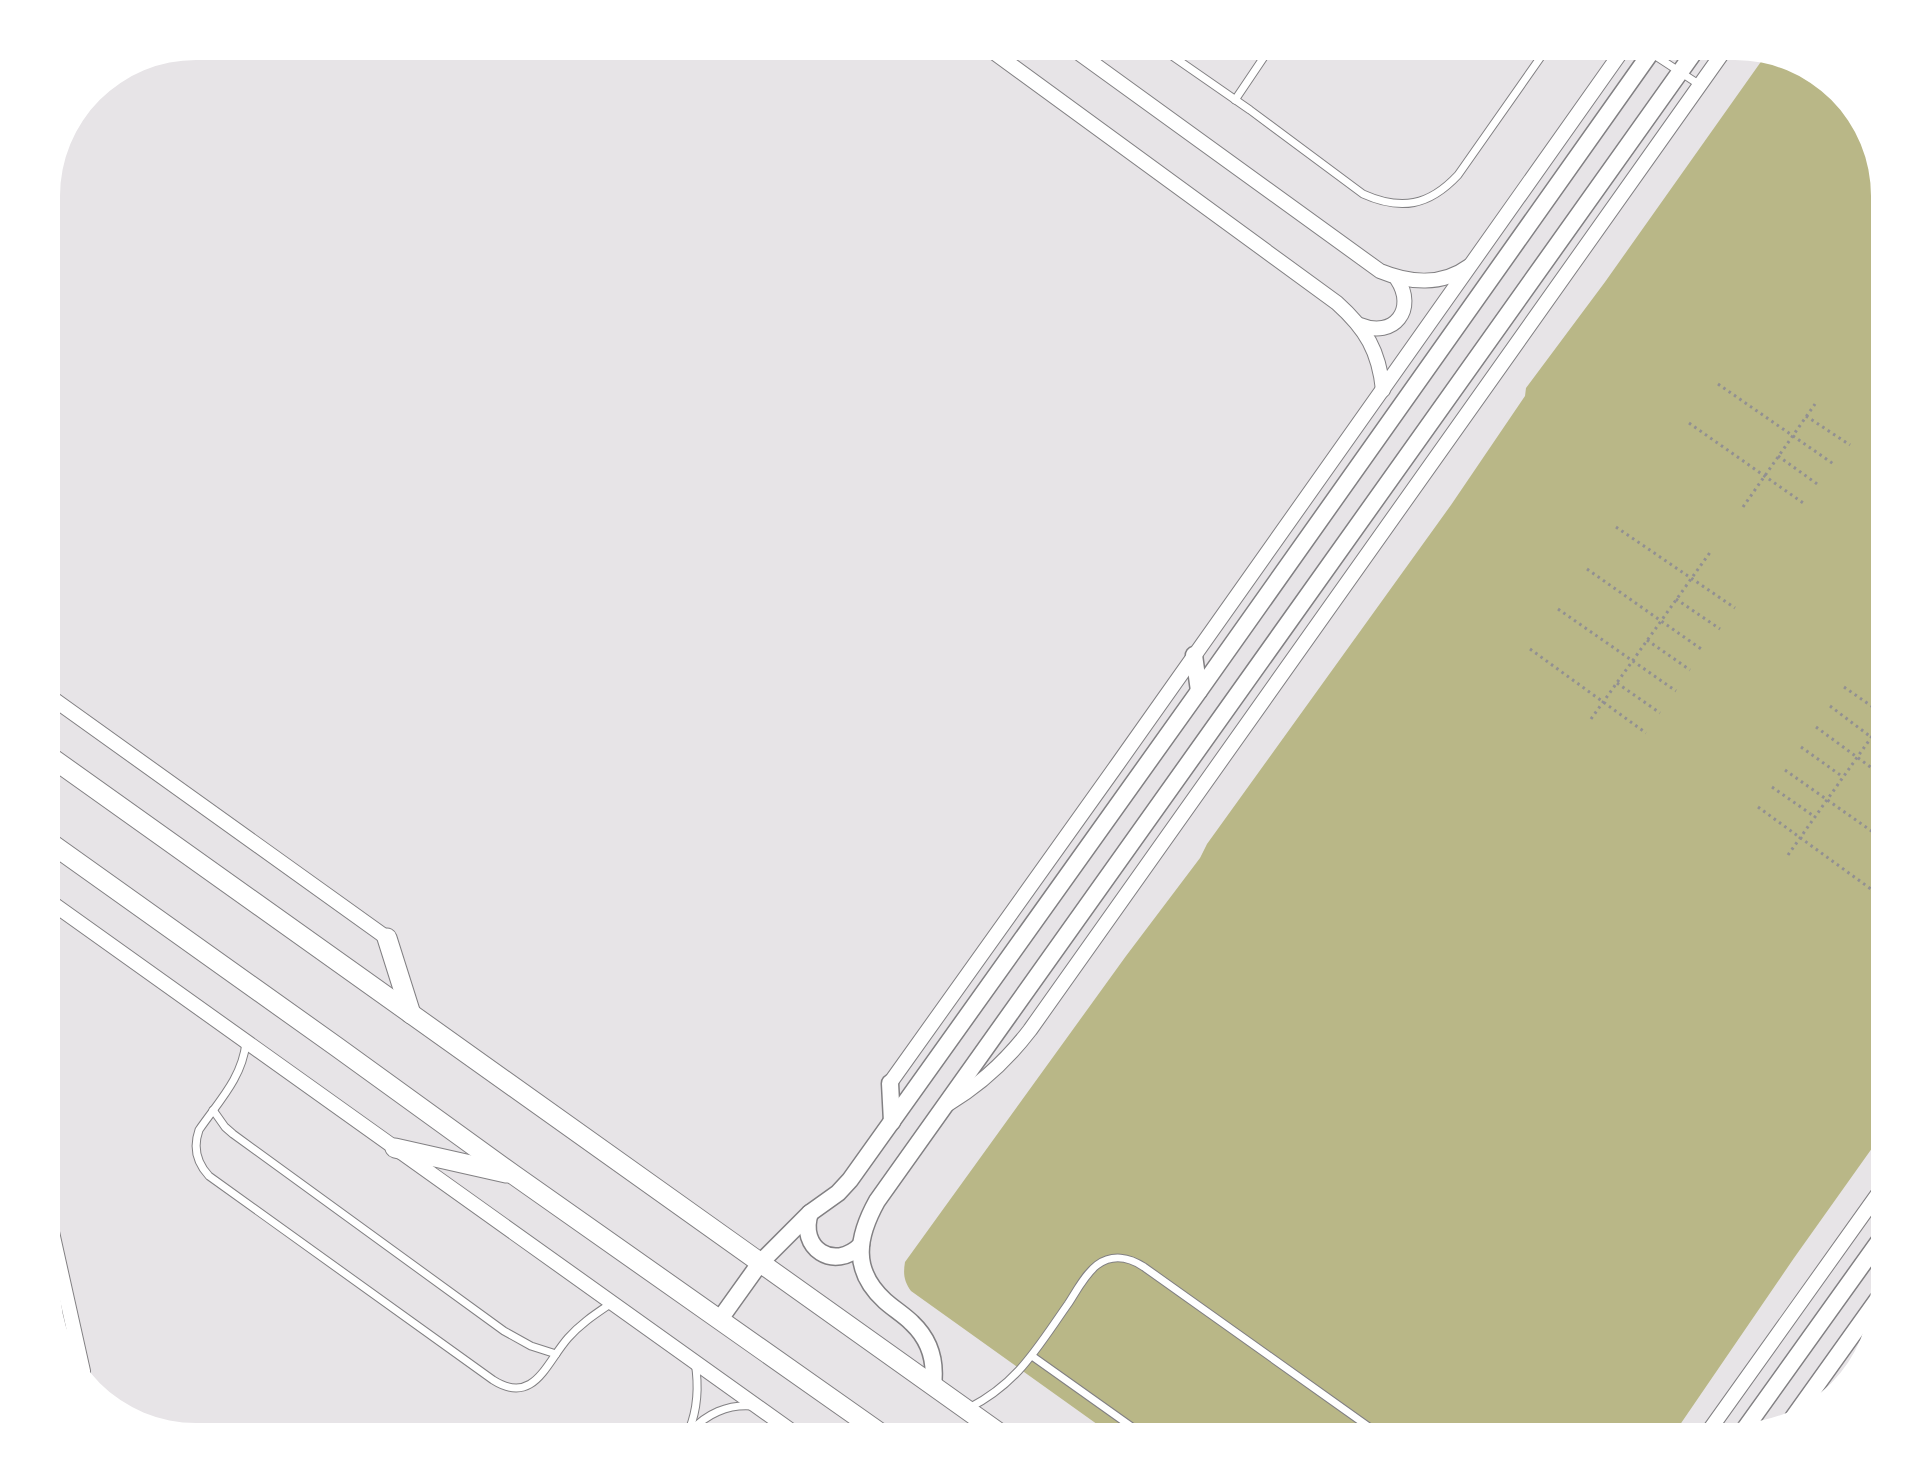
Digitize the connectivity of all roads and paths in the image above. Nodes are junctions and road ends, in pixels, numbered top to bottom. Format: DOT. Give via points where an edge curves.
graph roads {
  1 [pos="1004,60"];
  2 [pos="1088,60"];
  3 [pos="1179,60"];
  4 [pos="1262,60"];
  5 [pos="1539,60"];
  6 [pos="1616,60"];
  7 [pos="1645,60"];
  8 [pos="1662,60"];
  9 [pos="1689,60"];
  10 [pos="1717,60"];
  11 [pos="1680,73"];
  12 [pos="1700,85"];
  13 [pos="1235,100"];
  14 [pos="1473,262"];
  15 [pos="1397,278"];
  16 [pos="1360,326"];
  17 [pos="1718,384"];
  18 [pos="1383,390"];
  19 [pos="1815,404"];
  20 [pos="1806,416"];
  21 [pos="1689,424"];
  22 [pos="1793,436"];
  23 [pos="1850,445"];
  24 [pos="1778,456"];
  25 [pos="1835,465"];
  26 [pos="1764,476"];
  27 [pos="1820,486"];
  28 [pos="1806,505"];
  29 [pos="1743,507"];
  30 [pos="1616,527"];
  31 [pos="1711,551"];
  32 [pos="1587,568"];
  33 [pos="1691,578"];
  34 [pos="1676,599"];
  35 [pos="1735,608"];
  36 [pos="1558,609"];
  37 [pos="1661,621"];
  38 [pos="1720,629"];
  39 [pos="1647,640"];
  40 [pos="1530,649"];
  41 [pos="1704,651"];
  42 [pos="1194,655"];
  43 [pos="1632,661"];
  44 [pos="1690,670"];
  45 [pos="1617,683"];
  46 [pos="1844,687"];
  47 [pos="1200,691"];
  48 [pos="1676,691"];
  49 [pos="1603,702"];
  50 [pos="60,704"];
  51 [pos="1830,706"];
  52 [pos="1871,706"];
  53 [pos="1660,713"];
  54 [pos="1591,719"];
  55 [pos="1816,727"];
  56 [pos="1646,733"];
  57 [pos="1871,738"];
  58 [pos="1801,748"];
  59 [pos="1857,757"];
  60 [pos="60,764"];
  61 [pos="1871,767"];
  62 [pos="1785,770"];
  63 [pos="1843,777"];
  64 [pos="1772,787"];
  65 [pos="1827,799"];
  66 [pos="1758,807"];
  67 [pos="1814,817"];
  68 [pos="1871,831"];
  69 [pos="1800,838"];
  70 [pos="60,850"];
  71 [pos="1788,854"];
  72 [pos="1871,889"];
  73 [pos="60,909"];
  74 [pos="387,938"];
  75 [pos="411,1014"];
  76 [pos="246,1043"];
  77 [pos="890,1083"];
  78 [pos="945,1106"];
  79 [pos="213,1110"];
  80 [pos="892,1122"];
  81 [pos="396,1148"];
  82 [pos="514,1175"];
  83 [pos="1871,1204"];
  84 [pos="810,1213"];
  85 [pos="861,1246"];
  86 [pos="1871,1253"];
  87 [pos="760,1263"];
  88 [pos="60,1268"];
  89 [pos="613,1302"];
  90 [pos="1868,1313"];
  91 [pos="720,1319"];
  92 [pos="556,1354"];
  93 [pos="1032,1356"];
  94 [pos="80,1358"];
  95 [pos="695,1362"];
  96 [pos="933,1385"];
  97 [pos="1803,1404"];
  98 [pos="756,1406"];
  99 [pos="967,1410"];
  100 [pos="1750,1422"];
  101 [pos="692,1423"];
  102 [pos="700,1423"];
  103 [pos="780,1423"];
  104 [pos="866,1423"];
  105 [pos="985,1423"];
  106 [pos="1126,1423"];
  107 [pos="1363,1423"];
  108 [pos="1714,1423"];
  1 -- 16 [label="street" via="1337,303"];
  2 -- 15 [label="street" via="1364,261"];
  3 -- 13 [label="lane"];
  4 -- 13 [label="lane"];
  5 -- 13 [label="lane" via="1458,175 1431,198 1414,203 1396,204 1363,194"];
  6 -- 14 [label="street"];
  7 -- 47 [label="street"];
  8 -- 11 [label="lane"];
  9 -- 11 [label="street"];
  10 -- 12 [label="street"];
  11 -- 12 [label="lane"];
  11 -- 78 [label="street"];
  12 -- 78 [label="street" via="1030,1030 1000,1064"];
  14 -- 15 [label="street" via="1464,269 1432,281"];
  14 -- 18 [label="street"];
  15 -- 16 [label="street" via="1406,298 1399,318 1391,326 1381,329 1370,330"];
  16 -- 18 [label="street" via="1376,356"];
  17 -- 22 [label="path"];
  18 -- 42 [label="street"];
  19 -- 20 [label="path"];
  20 -- 22 [label="path"];
  20 -- 23 [label="path"];
  21 -- 26 [label="path"];
  22 -- 24 [label="path"];
  22 -- 25 [label="path"];
  24 -- 26 [label="path"];
  24 -- 27 [label="path"];
  26 -- 28 [label="path"];
  26 -- 29 [label="path"];
  30 -- 33 [label="path"];
  31 -- 33 [label="path"];
  32 -- 37 [label="path"];
  33 -- 34 [label="path"];
  33 -- 35 [label="path"];
  34 -- 37 [label="path"];
  34 -- 38 [label="path"];
  36 -- 43 [label="path"];
  37 -- 39 [label="path"];
  37 -- 41 [label="path"];
  39 -- 43 [label="path"];
  39 -- 44 [label="path"];
  40 -- 49 [label="path"];
  42 -- 47 [label="street"];
  42 -- 77 [label="street"];
  43 -- 45 [label="path"];
  43 -- 48 [label="path"];
  45 -- 49 [label="path"];
  45 -- 53 [label="path"];
  46 -- 52 [label="path"];
  47 -- 80 [label="street"];
  49 -- 54 [label="path"];
  49 -- 56 [label="path"];
  50 -- 74 [label="street"];
  51 -- 57 [label="path"];
  55 -- 59 [label="path"];
  57 -- 59 [label="path"];
  58 -- 63 [label="path"];
  59 -- 61 [label="path"];
  59 -- 63 [label="path"];
  60 -- 75 [label="main road"];
  62 -- 65 [label="path"];
  63 -- 65 [label="path"];
  64 -- 67 [label="path"];
  65 -- 67 [label="path"];
  65 -- 68 [label="path"];
  66 -- 69 [label="path"];
  67 -- 69 [label="path"];
  69 -- 71 [label="path"];
  69 -- 72 [label="path"];
  70 -- 82 [label="main road"];
  73 -- 76 [label="street"];
  74 -- 75 [label="main road"];
  75 -- 87 [label="main road"];
  76 -- 79 [label="lane" via="239,1072"];
  76 -- 81 [label="street"];
  77 -- 80 [label="street"];
  78 -- 85 [label="street" via="877,1201 867,1220"];
  79 -- 92 [label="lane" via="233,1134 504,1331 530,1346"];
  79 -- 92 [label="lane" via="199,1130 196,1145 198,1162 209,1176 493,1380 509,1387 526,1386 540,1378"];
  80 -- 84 [label="street" via="850,1180"];
  81 -- 82 [label="main road"];
  81 -- 89 [label="street"];
  82 -- 91 [label="main road"];
  83 -- 108 [label="street"];
  84 -- 85 [label="street" via="806,1230 818,1251 840,1257"];
  84 -- 87 [label="street"];
  85 -- 96 [label="street" via="865,1272 873,1288 923,1336 935,1369"];
  86 -- 100 [label="street"];
  87 -- 91 [label="street"];
  87 -- 96 [label="main road"];
  88 -- 94 [label="street"];
  89 -- 92 [label="lane" via="581,1325"];
  89 -- 95 [label="street"];
  90 -- 97 [label="street"];
  91 -- 104 [label="main road"];
  93 -- 99 [label="lane" via="1003,1387"];
  93 -- 106 [label="lane"];
  93 -- 107 [label="lane" via="1091,1271 1107,1260 1126,1258 1136,1261"];
  95 -- 98 [label="street"];
  95 -- 101 [label="lane" via="696,1407"];
  96 -- 99 [label="main road"];
  98 -- 102 [label="lane" via="723,1409"];
  98 -- 103 [label="street"];
  99 -- 105 [label="main road"];
}
